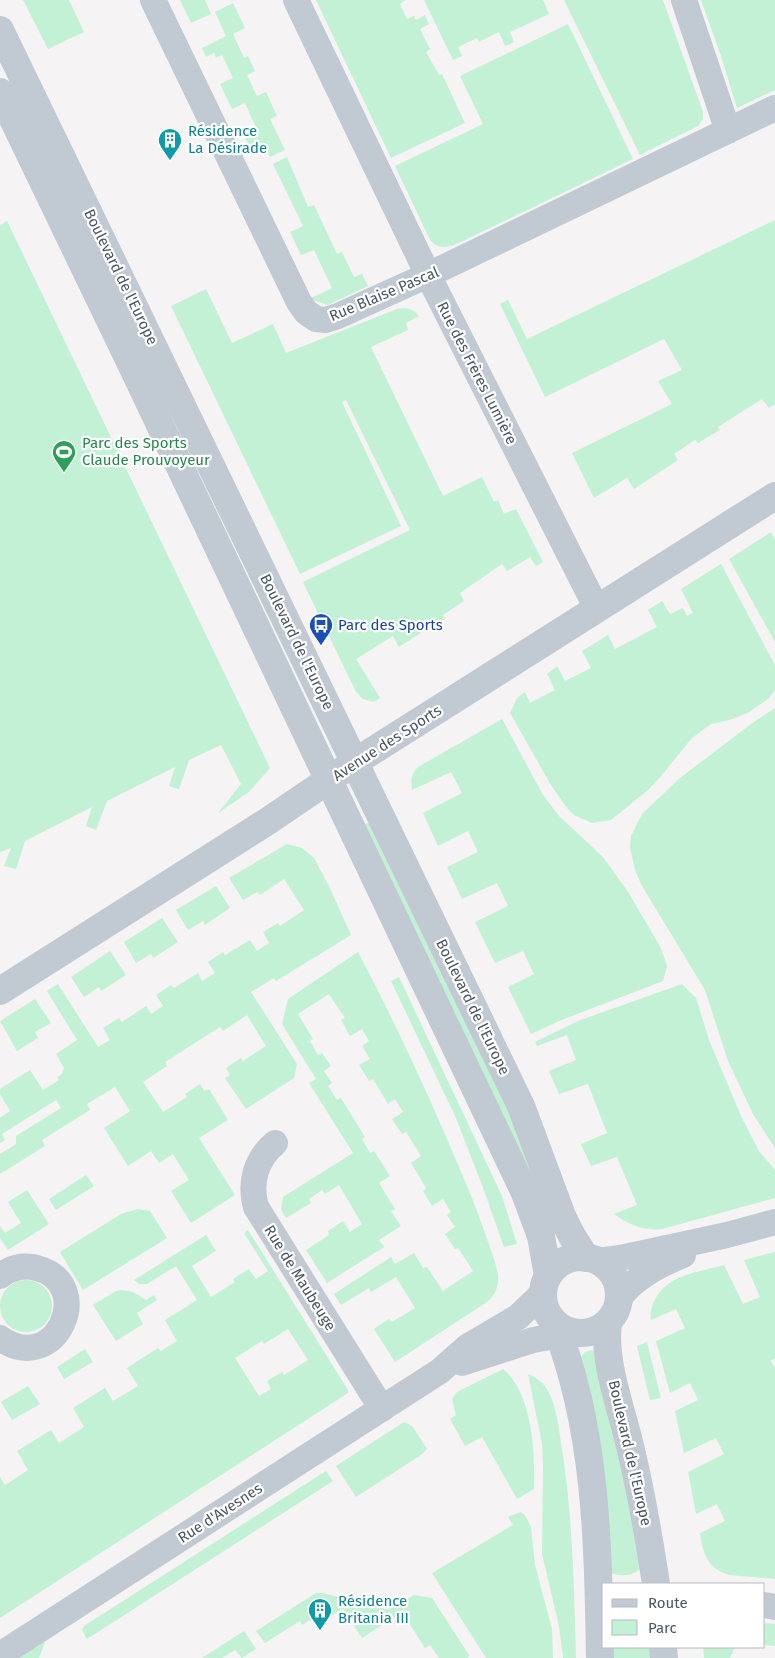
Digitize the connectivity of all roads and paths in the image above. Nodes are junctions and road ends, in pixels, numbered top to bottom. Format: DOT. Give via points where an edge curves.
graph roads {
  1 [pos="153,0"];
  2 [pos="296,0"];
  3 [pos="684,0"];
  4 [pos="0,30"];
  5 [pos="0,92"];
  6 [pos="775,108"];
  7 [pos="728,131"];
  8 [pos="428,275"];
  9 [pos="775,496"];
  10 [pos="597,609"];
  11 [pos="355,762"];
  12 [pos="328,780"];
  13 [pos="0,991"];
  14 [pos="275,1143"];
  15 [pos="775,1222"];
  16 [pos="727,1236"];
  17 [pos="592,1259"];
  18 [pos="0,1276"];
  19 [pos="545,1284"];
  20 [pos="619,1298"];
  21 [pos="608,1322"];
  22 [pos="562,1330"];
  23 [pos="0,1338"];
  24 [pos="440,1371"];
  25 [pos="382,1409"];
  26 [pos="656,1583"];
  27 [pos="602,1595"];
  28 [pos="0,1655"];
  29 [pos="600,1658"];
  1 -- 8 [label="street, Rue Blaise Pascal" via="306,312 321,320 332,318"];
  2 -- 8 [label="street, Rue des Frères Lumière"];
  3 -- 7 [label="street"];
  4 -- 11 [label="street, Boulevard de l'Europe"];
  5 -- 12 [label="street, Boulevard de l'Europe"];
  6 -- 7 [label="street, Rue Blaise Pascal"];
  7 -- 8 [label="street, Rue Blaise Pascal"];
  8 -- 10 [label="street, Rue des Frères Lumière"];
  9 -- 10 [label="street, Avenue des Sports"];
  10 -- 11 [label="street, Avenue des Sports"];
  11 -- 12 [label="street, Avenue des Sports"];
  11 -- 17 [label="street, Boulevard de l'Europe" via="521,1106 562,1216 572,1236"];
  12 -- 13 [label="street, Avenue des Sports"];
  12 -- 19 [label="street, Boulevard de l'Europe" via="525,1193 541,1236"];
  14 -- 25 [label="street, Rue de Maubeuge" via="261,1158 255,1174 253,1191 256,1207"];
  15 -- 16 [label="street"];
  16 -- 17 [label="street" via="625,1257"];
  16 -- 20 [label="street" via="651,1270 628,1286"];
  17 -- 19 [label="street" via="572,1258 562,1262 552,1270"];
  17 -- 20 [label="street" via="604,1265 614,1276"];
  18 -- 23 [label="street" via="25,1266 48,1272 59,1283 66,1306 60,1328 43,1344 19,1346"];
  19 -- 22 [label="street" via="543,1300 546,1312"];
  19 -- 24 [label="street, Rue d'Avesnes" via="518,1317 467,1347"];
  20 -- 21 [label="street" via="617,1309"];
  21 -- 22 [label="street" via="602,1328 584,1334"];
  21 -- 26 [label="street, Boulevard de l'Europe" via="611,1369 650,1541"];
  22 -- 24 [label="street, Rue d'Avesnes"];
  22 -- 27 [label="street" via="588,1452"];
  24 -- 25 [label="street, Rue d'Avesnes"];
  25 -- 28 [label="street, Rue d'Avesnes"];
  27 -- 29 [label="street"];
}
